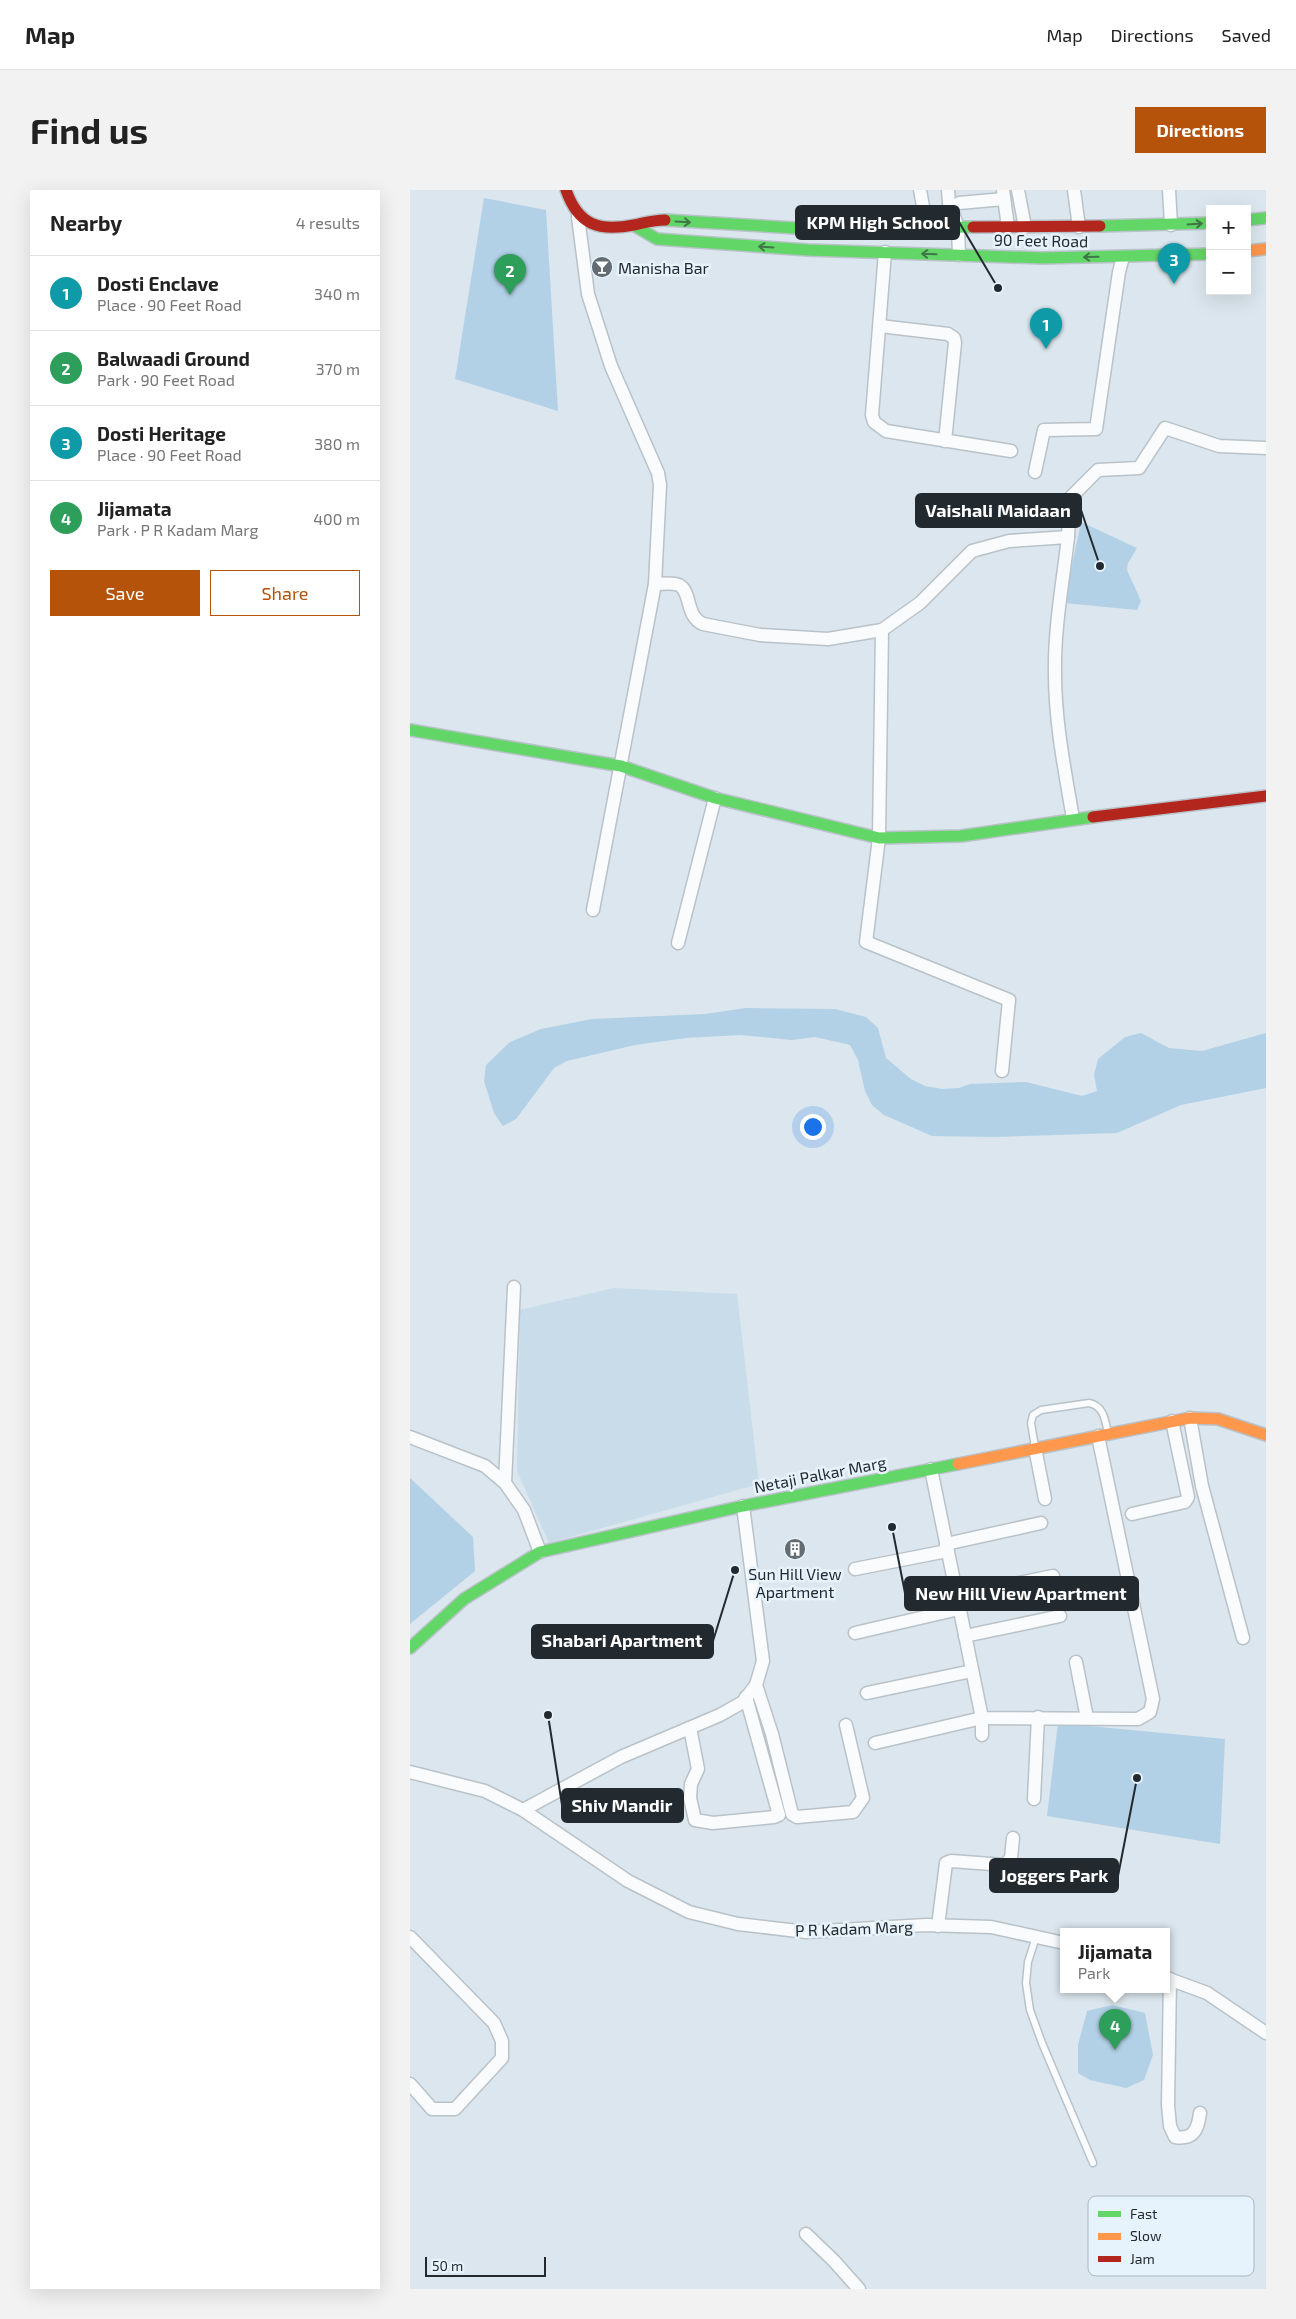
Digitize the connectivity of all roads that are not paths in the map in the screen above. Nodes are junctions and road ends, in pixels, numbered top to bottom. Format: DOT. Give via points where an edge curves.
graph roads {
  1 [pos="566,190"];
  2 [pos="920,190"];
  3 [pos="948,190"];
  4 [pos="1074,190"];
  5 [pos="1169,190"];
  6 [pos="1023,191"];
  7 [pos="1003,195"];
  8 [pos="960,203"];
  9 [pos="578,217"];
  10 [pos="1266,218"];
  11 [pos="1251,220"];
  12 [pos="1206,222"];
  13 [pos="1171,225"];
  14 [pos="635,226"];
  15 [pos="1079,226"];
  16 [pos="958,227"];
  17 [pos="1008,227"];
  18 [pos="1026,227"];
  19 [pos="927,228"];
  20 [pos="811,229"];
  21 [pos="1133,234"];
  22 [pos="1042,235"];
  23 [pos="1266,249"];
  24 [pos="808,250"];
  25 [pos="1251,251"];
  26 [pos="885,252"];
  27 [pos="1206,254"];
  28 [pos="960,255"];
  29 [pos="1129,257"];
  30 [pos="1042,258"];
  31 [pos="880,326"];
  32 [pos="945,441"];
  33 [pos="1266,448"];
  34 [pos="1011,451"];
  35 [pos="1035,472"];
  36 [pos="1068,536"];
  37 [pos="655,584"];
  38 [pos="882,630"];
  39 [pos="410,730"];
  40 [pos="621,766"];
  41 [pos="1266,796"];
  42 [pos="715,798"];
  43 [pos="1073,819"];
  44 [pos="879,838"];
  45 [pos="593,910"];
  46 [pos="678,943"];
  47 [pos="1002,1071"];
  48 [pos="514,1287"];
  49 [pos="1190,1418"];
  50 [pos="1172,1421"];
  51 [pos="1103,1435"];
  52 [pos="1266,1435"];
  53 [pos="410,1437"];
  54 [pos="1035,1448"];
  55 [pos="931,1469"];
  56 [pos="505,1483"];
  57 [pos="1045,1499"];
  58 [pos="743,1506"];
  59 [pos="1132,1514"];
  60 [pos="1041,1523"];
  61 [pos="947,1548"];
  62 [pos="540,1552"];
  63 [pos="855,1569"];
  64 [pos="1053,1576"];
  65 [pos="956,1596"];
  66 [pos="959,1608"];
  67 [pos="1060,1616"];
  68 [pos="855,1633"];
  69 [pos="965,1636"];
  70 [pos="1243,1638"];
  71 [pos="410,1648"];
  72 [pos="1076,1662"];
  73 [pos="972,1671"];
  74 [pos="756,1685"];
  75 [pos="868,1693"];
  76 [pos="746,1697"];
  77 [pos="1038,1717"];
  78 [pos="982,1718"];
  79 [pos="1087,1718"];
  80 [pos="846,1725"];
  81 [pos="690,1728"];
  82 [pos="982,1735"];
  83 [pos="875,1743"];
  84 [pos="410,1772"];
  85 [pos="1034,1799"];
  86 [pos="523,1810"];
  87 [pos="1013,1838"];
  88 [pos="938,1926"];
  89 [pos="410,1937"];
  90 [pos="1036,1937"];
  91 [pos="1060,1943"];
  92 [pos="1170,1979"];
  93 [pos="1168,1993"];
  94 [pos="1266,2033"];
  95 [pos="410,2084"];
  96 [pos="1200,2113"];
  97 [pos="1093,2163"];
  98 [pos="806,2234"];
  99 [pos="859,2289"];
  1 -- 9 [label="street"];
  2 -- 19 [label="street"];
  3 -- 16 [label="street"];
  4 -- 15 [label="street"];
  5 -- 13 [label="street"];
  6 -- 18 [label="street"];
  7 -- 8 [label="street"];
  7 -- 17 [label="street"];
  9 -- 14 [label="street, 90 Feet Road" via="595,226"];
  9 -- 37 [label="street" via="588,294 611,366 659,479"];
  10 -- 11 [label="street"];
  13 -- 12 [label="street, 90 Feet Road, one-way"];
  13 -- 21 [label="street, 90 Feet Road"];
  14 -- 20 [label="street, 90 Feet Road, one-way" via="657,220"];
  24 -- 14 [label="street, 90 Feet Road, one-way" via="657,239"];
  15 -- 21 [label="street, 90 Feet Road"];
  15 -- 22 [label="street, 90 Feet Road"];
  16 -- 17 [label="street, 90 Feet Road"];
  16 -- 19 [label="street, 90 Feet Road"];
  16 -- 28 [label="street"];
  17 -- 18 [label="street, 90 Feet Road"];
  18 -- 22 [label="street, 90 Feet Road"];
  19 -- 20 [label="street, 90 Feet Road"];
  20 -- 24 [label="street"];
  21 -- 29 [label="street"];
  22 -- 30 [label="street"];
  23 -- 25 [label="street"];
  24 -- 26 [label="street, 90 Feet Road"];
  28 -- 26 [label="street, 90 Feet Road, one-way"];
  26 -- 31 [label="street"];
  27 -- 29 [label="street, 90 Feet Road"];
  28 -- 30 [label="street, 90 Feet Road"];
  29 -- 30 [label="street, 90 Feet Road, one-way"];
  29 -- 35 [label="street" via="1096,429 1044,430"];
  31 -- 32 [label="street" via="874,422 886,431"];
  31 -- 32 [label="street" via="948,334 954,338"];
  32 -- 34 [label="street"];
  33 -- 36 [label="street" via="1219,446 1165,428 1139,468 1098,470 1070,498"];
  36 -- 38 [label="street" via="1009,541 972,551 920,603"];
  36 -- 43 [label="street" via="1055,675 1060,744"];
  37 -- 38 [label="street" via="676,584 683,588 693,616 703,624 760,635 828,639"];
  37 -- 40 [label="street"];
  38 -- 44 [label="street"];
  39 -- 40 [label="street"];
  40 -- 42 [label="street"];
  40 -- 45 [label="street"];
  41 -- 43 [label="street"];
  42 -- 44 [label="street"];
  42 -- 46 [label="street"];
  43 -- 44 [label="street" via="961,836"];
  44 -- 47 [label="street" via="866,942 1009,1000"];
  48 -- 56 [label="street"];
  49 -- 50 [label="street, Netaji Palkar Marg"];
  49 -- 52 [label="street, Netaji Palkar Marg" via="1218,1419"];
  49 -- 70 [label="street" via="1202,1486"];
  50 -- 51 [label="street, Netaji Palkar Marg"];
  50 -- 59 [label="street" via="1188,1497 1185,1502"];
  51 -- 54 [label="street, Netaji Palkar Marg"];
  51 -- 54 [label="lane" via="1102,1410 1095,1404 1041,1410 1033,1415 1031,1423"];
  51 -- 79 [label="street" via="1153,1699 1150,1712 1138,1719"];
  53 -- 56 [label="street" via="485,1466"];
  54 -- 55 [label="street, Netaji Palkar Marg"];
  54 -- 57 [label="street"];
  55 -- 58 [label="street, Netaji Palkar Marg"];
  55 -- 61 [label="street"];
  56 -- 62 [label="street" via="524,1510"];
  58 -- 62 [label="street, Netaji Palkar Marg"];
  58 -- 74 [label="street" via="763,1661"];
  60 -- 61 [label="street"];
  61 -- 63 [label="street"];
  61 -- 65 [label="street"];
  62 -- 71 [label="street, Netaji Palkar Marg" via="464,1599"];
  64 -- 65 [label="street"];
  65 -- 66 [label="street"];
  66 -- 68 [label="street"];
  66 -- 69 [label="street"];
  67 -- 69 [label="street"];
  69 -- 73 [label="street"];
  72 -- 79 [label="street"];
  73 -- 75 [label="street"];
  73 -- 78 [label="street"];
  74 -- 76 [label="street"];
  74 -- 80 [label="street" via="792,1814 797,1817 853,1812 859,1806 863,1798"];
  76 -- 81 [label="street" via="720,1715"];
  76 -- 81 [label="street" via="779,1814 774,1817 713,1823 694,1820 691,1784 698,1769"];
  77 -- 78 [label="street"];
  77 -- 79 [label="street"];
  77 -- 85 [label="street"];
  78 -- 82 [label="street"];
  78 -- 83 [label="street"];
  81 -- 86 [label="street" via="620,1757"];
  84 -- 86 [label="street, P R Kadam Marg" via="485,1791"];
  86 -- 88 [label="street, P R Kadam Marg" via="628,1881 689,1912 738,1924 806,1932"];
  87 -- 88 [label="street" via="1011,1858 1005,1865 946,1863"];
  88 -- 90 [label="street, P R Kadam Marg" via="991,1927"];
  89 -- 95 [label="street" via="494,2023 502,2041 502,2058 455,2109 432,2108"];
  90 -- 91 [label="street, P R Kadam Marg"];
  90 -- 97 [label="lane" via="1027,1969 1030,2010"];
  92 -- 94 [label="street" via="1207,1993"];
  93 -- 96 [label="street" via="1168,2105 1170,2126 1175,2137 1193,2135 1199,2128"];
  98 -- 99 [label="street"];
}
